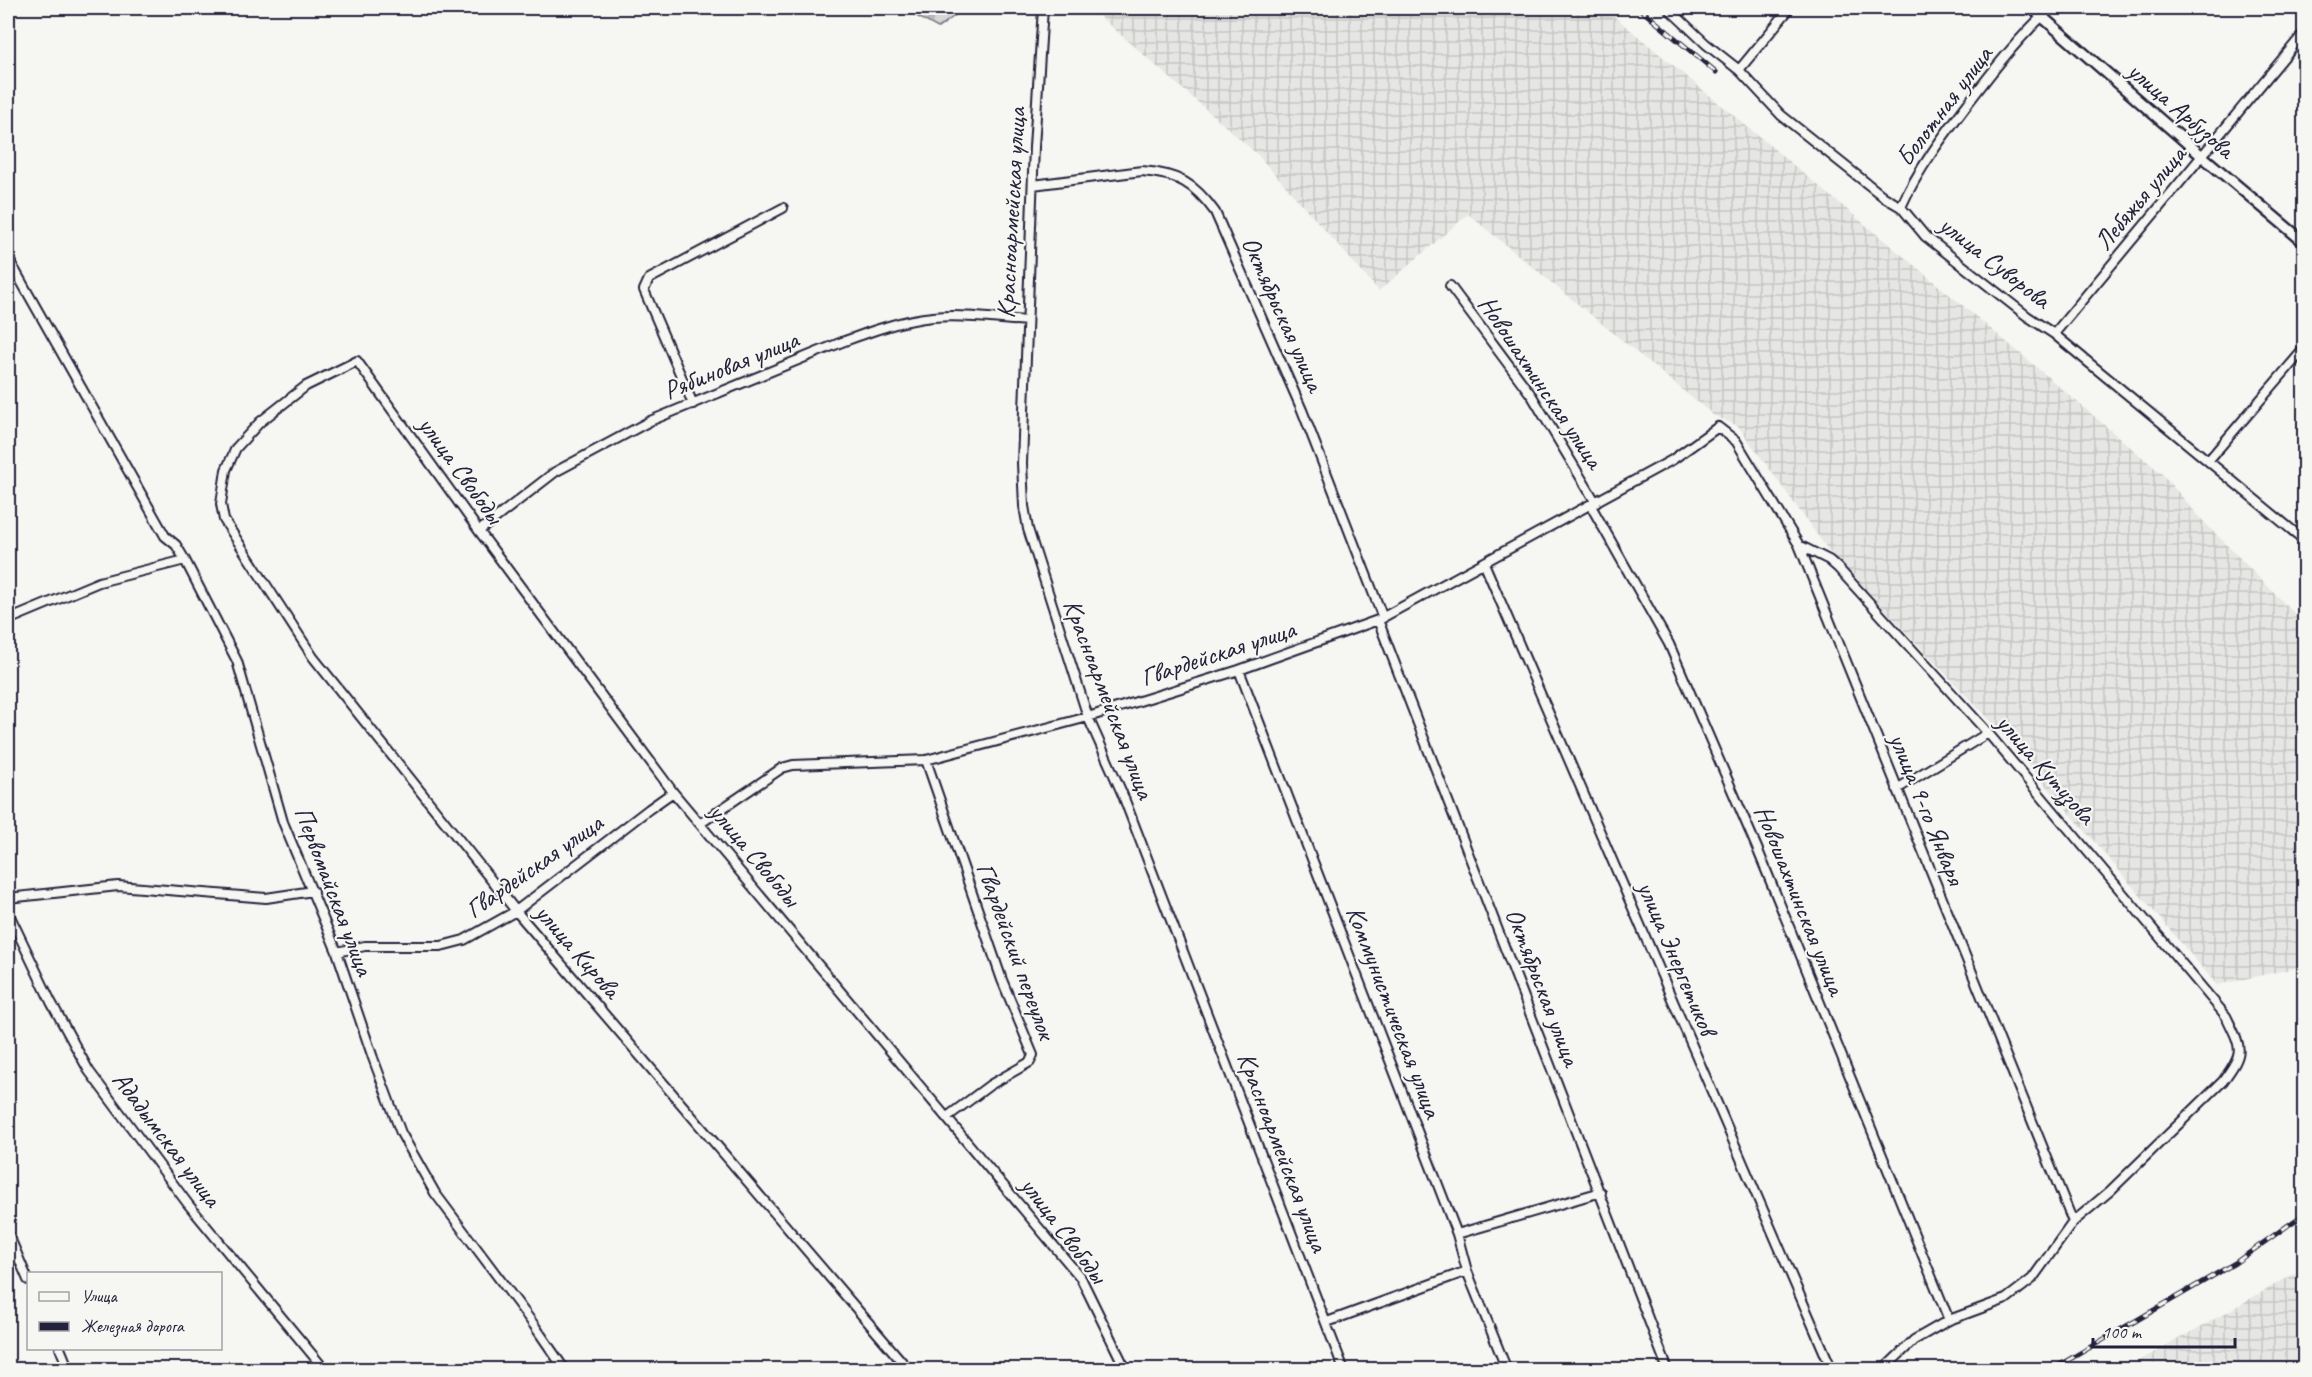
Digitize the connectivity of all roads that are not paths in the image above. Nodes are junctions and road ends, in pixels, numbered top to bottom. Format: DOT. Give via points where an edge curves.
graph roads {
  1 [pos="1043,8"];
  2 [pos="1668,8"];
  3 [pos="1790,8"];
  4 [pos="2032,8"];
  5 [pos="2051,8"];
  6 [pos="2041,16"];
  7 [pos="2304,33"];
  8 [pos="1739,70"];
  9 [pos="2202,156"];
  10 [pos="1033,185"];
  11 [pos="1902,207"];
  12 [pos="783,208"];
  13 [pos="2304,242"];
  14 [pos="8,258"];
  15 [pos="1450,286"];
  16 [pos="1027,321"];
  17 [pos="2054,334"];
  18 [pos="2304,349"];
  19 [pos="357,361"];
  20 [pos="693,404"];
  21 [pos="1718,427"];
  22 [pos="2208,461"];
  23 [pos="1594,504"];
  24 [pos="479,531"];
  25 [pos="2304,540"];
  26 [pos="1799,545"];
  27 [pos="185,560"];
  28 [pos="1484,562"];
  29 [pos="1380,619"];
  30 [pos="8,620"];
  31 [pos="1239,670"];
  32 [pos="1088,717"];
  33 [pos="1988,733"];
  34 [pos="926,760"];
  35 [pos="1897,789"];
  36 [pos="673,792"];
  37 [pos="701,823"];
  38 [pos="313,891"];
  39 [pos="8,898"];
  40 [pos="516,911"];
  41 [pos="8,912"];
  42 [pos="337,952"];
  43 [pos="947,1117"];
  44 [pos="1600,1192"];
  45 [pos="2073,1222"];
  46 [pos="8,1233"];
  47 [pos="1457,1234"];
  48 [pos="1467,1271"];
  49 [pos="27,1278"];
  50 [pos="1949,1320"];
  51 [pos="1327,1322"];
  52 [pos="61,1350"];
  53 [pos="69,1370"];
  54 [pos="325,1370"];
  55 [pos="565,1370"];
  56 [pos="909,1370"];
  57 [pos="1126,1370"];
  58 [pos="1344,1370"];
  59 [pos="1507,1370"];
  60 [pos="1668,1370"];
  61 [pos="1832,1370"];
  62 [pos="1883,1370"];
  1 -- 10 [label="street, Красноармейская улица"];
  2 -- 8 [label="street, улица Суворова"];
  3 -- 8 [label="street"];
  4 -- 6 [label="street, улица Арбузова"];
  5 -- 6 [label="street, Болотная улица"];
  6 -- 9 [label="street, улица Арбузова"];
  6 -- 11 [label="street, Болотная улица" via="1953,123 1912,183"];
  7 -- 9 [label="street, Лебяжья улица"];
  8 -- 11 [label="street, улица Суворова" via="1781,115"];
  9 -- 13 [label="street, улица Арбузова"];
  9 -- 17 [label="street, Лебяжья улица"];
  10 -- 16 [label="street, Красноармейская улица"];
  10 -- 29 [label="street, Октябрьская улица" via="1142,171 1179,178 1205,198 1215,212 1302,410"];
  11 -- 17 [label="street, улица Суворова" via="1925,236"];
  12 -- 20 [label="street" via="645,284 644,290"];
  14 -- 27 [label="street, Первомайская улица" via="165,536"];
  15 -- 23 [label="street, Новошахтинская улица" via="1532,396"];
  16 -- 20 [label="street, Рябиновая улица" via="934,317 907,321 842,342"];
  16 -- 32 [label="street, Красноармейская улица" via="1024,506 1033,550"];
  17 -- 22 [label="street, улица Суворова"];
  18 -- 22 [label="street"];
  19 -- 24 [label="street, улица Свободы"];
  19 -- 40 [label="street, улица Кирова" via="306,386 260,422 236,448 226,470 221,504 224,520 313,657"];
  20 -- 24 [label="street, Рябиновая улица" via="650,421 555,472"];
  21 -- 23 [label="street, Гвардейская улица" via="1672,460"];
  21 -- 26 [label="street, улица 9-го Января" via="1736,441"];
  22 -- 25 [label="street, улица Суворова"];
  23 -- 28 [label="street, Гвардейская улица"];
  23 -- 50 [label="street, Новошахтинская улица" via="1669,644"];
  24 -- 36 [label="street, улица Свободы"];
  26 -- 33 [label="street, улица Кутузова" via="1838,568"];
  26 -- 35 [label="street, улица 9-го Января"];
  27 -- 30 [label="street" via="99,582"];
  27 -- 38 [label="street, Первомайская улица" via="237,661 284,822"];
  28 -- 29 [label="street, Гвардейская улица"];
  28 -- 61 [label="street, улица Энергетиков"];
  29 -- 31 [label="street, Гвардейская улица"];
  29 -- 44 [label="street, Октябрьская улица"];
  31 -- 32 [label="street, Гвардейская улица"];
  31 -- 47 [label="street, Коммунистическая улица"];
  32 -- 34 [label="street, Гвардейская улица"];
  32 -- 51 [label="street, Красноармейская улица" via="1122,793"];
  33 -- 35 [label="street"];
  33 -- 45 [label="street, улица Кутузова" via="2226,1016 2239,1042 2238,1060 2223,1081"];
  34 -- 37 [label="street, Гвардейская улица" via="794,765 769,776"];
  34 -- 43 [label="street, Гвардейский переулок" via="1002,980 1033,1055 1030,1062 990,1084"];
  35 -- 45 [label="street, улица 9-го Января"];
  36 -- 37 [label="street, улица Свободы"];
  36 -- 40 [label="street, Гвардейская улица"];
  37 -- 43 [label="street, улица Свободы"];
  38 -- 39 [label="street" via="266,898 118,886"];
  38 -- 42 [label="street, Первомайская улица"];
  40 -- 42 [label="street, Гвардейская улица" via="486,930 452,944 365,945"];
  40 -- 56 [label="street, улица Кирова"];
  41 -- 54 [label="street, Ададымская улица" via="89,1071 188,1204"];
  42 -- 55 [label="street, Первомайская улица" via="401,1133 435,1193"];
  43 -- 57 [label="street, улица Свободы" via="1081,1278"];
  44 -- 47 [label="street"];
  44 -- 60 [label="street, Октябрьская улица"];
  45 -- 50 [label="street" via="2032,1279 2015,1293"];
  46 -- 49 [label="street"];
  47 -- 48 [label="street, Коммунистическая улица"];
  48 -- 51 [label="street"];
  48 -- 59 [label="street, Коммунистическая улица"];
  50 -- 62 [label="street" via="1914,1340"];
  51 -- 58 [label="street, Красноармейская улица"];
  52 -- 53 [label="street"];
}
